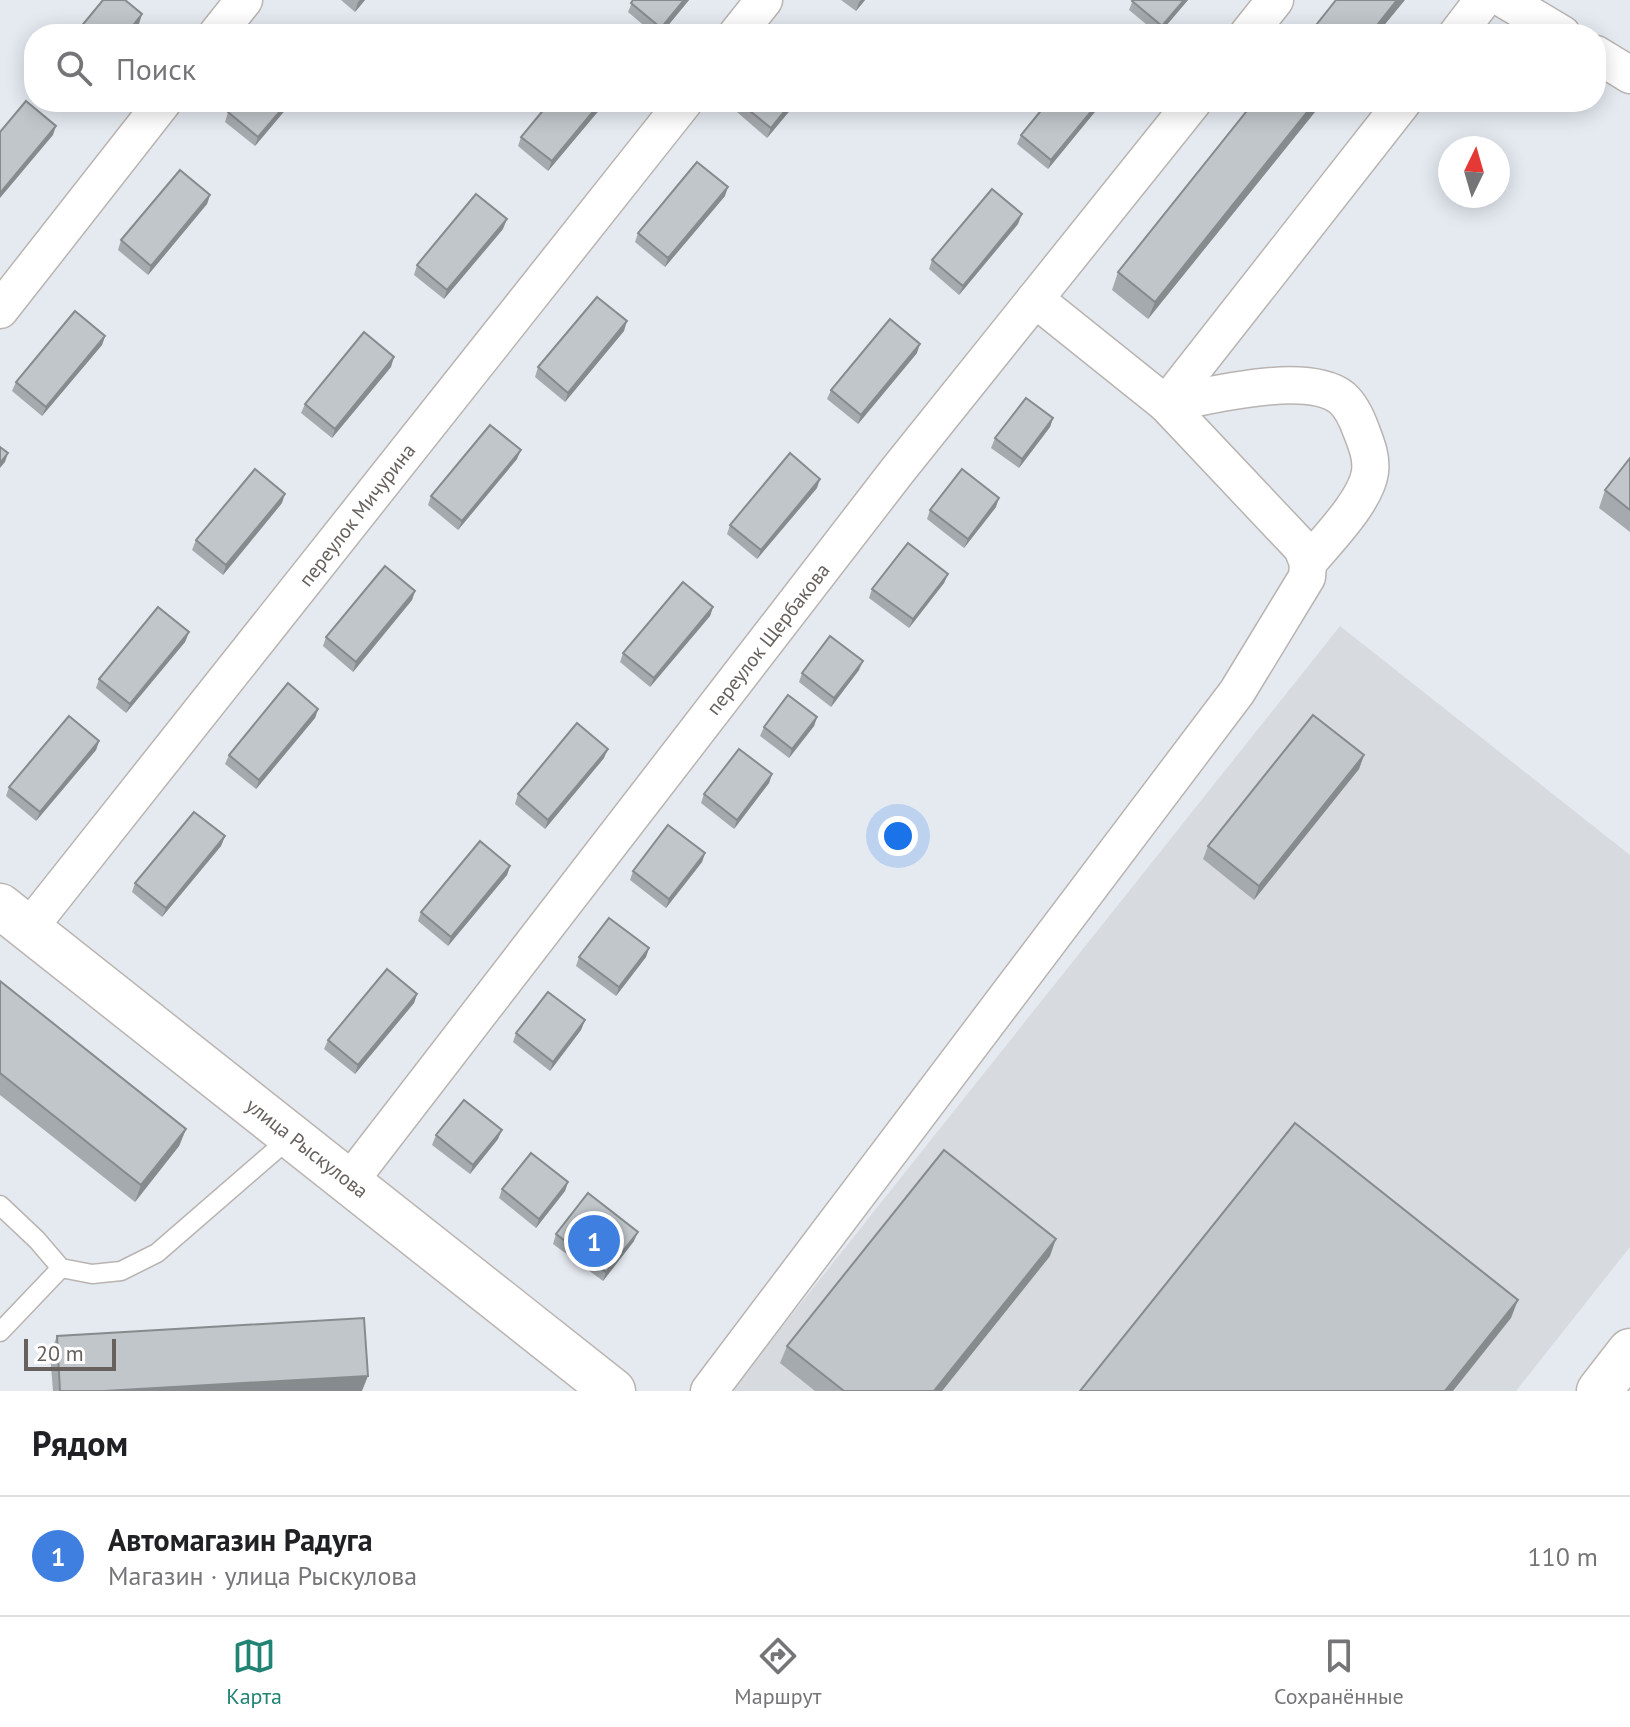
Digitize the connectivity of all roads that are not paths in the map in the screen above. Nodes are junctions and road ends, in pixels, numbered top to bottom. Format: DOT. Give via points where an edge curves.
graph roads {
  1 [pos="244,0"];
  2 [pos="764,0"];
  3 [pos="1275,0"];
  4 [pos="1483,0"];
  5 [pos="1505,0"];
  6 [pos="225,24"];
  7 [pos="745,24"];
  8 [pos="1256,24"];
  9 [pos="1465,24"];
  10 [pos="1545,24"];
  11 [pos="1606,60"];
  12 [pos="1630,75"];
  13 [pos="155,112"];
  14 [pos="676,112"];
  15 [pos="1185,112"];
  16 [pos="1395,112"];
  17 [pos="1035,299"];
  18 [pos="0,310"];
  19 [pos="1166,404"];
  20 [pos="1308,563"];
  21 [pos="14,917"];
  22 [pos="292,1136"];
  23 [pos="349,1182"];
  24 [pos="0,1205"];
  25 [pos="61,1268"];
  26 [pos="0,1332"];
  27 [pos="1630,1351"];
  28 [pos="613,1391"];
  29 [pos="709,1391"];
  30 [pos="1599,1391"];
  1 -- 6 [label="street"];
  2 -- 7 [label="street"];
  3 -- 8 [label="street"];
  4 -- 9 [label="street"];
  5 -- 10 [label="street"];
  11 -- 12 [label="street"];
  13 -- 18 [label="street"];
  14 -- 21 [label="street, переулок Мичурина"];
  15 -- 17 [label="street, переулок Щербакова"];
  16 -- 19 [label="street"];
  17 -- 19 [label="street"];
  17 -- 23 [label="street, переулок Щербакова"];
  19 -- 20 [label="street" via="1302,548"];
  19 -- 20 [label="street" via="1288,386 1322,389 1342,398 1357,417 1370,473 1359,499"];
  20 -- 29 [label="street" via="1300,592 1237,692"];
  21 -- 22 [label="street, улица Рыскулова"];
  22 -- 23 [label="street, улица Рыскулова"];
  22 -- 25 [label="lane" via="157,1253 121,1271 92,1274"];
  23 -- 28 [label="street, улица Рыскулова"];
  24 -- 25 [label="lane"];
  25 -- 26 [label="lane"];
  27 -- 30 [label="street"];
}
